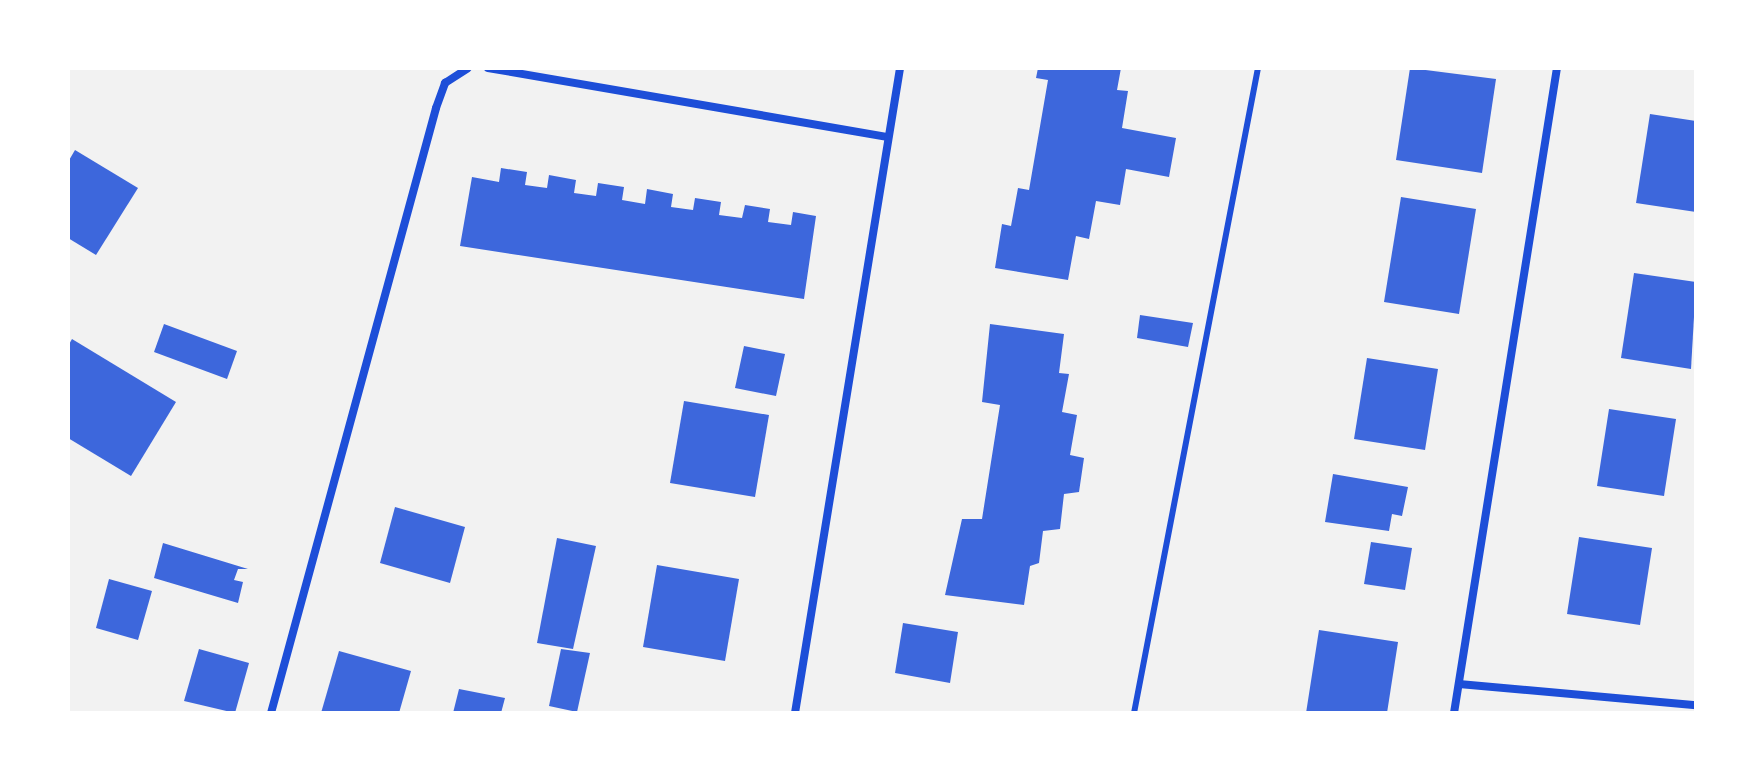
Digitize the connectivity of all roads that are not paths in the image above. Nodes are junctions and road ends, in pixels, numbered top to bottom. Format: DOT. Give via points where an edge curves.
graph roads {
  1 [pos="468,68"];
  2 [pos="488,68"];
  3 [pos="900,68"];
  4 [pos="1258,68"];
  5 [pos="1557,68"];
  6 [pos="888,137"];
  7 [pos="1459,684"];
  8 [pos="1696,705"];
  9 [pos="271,713"];
  10 [pos="795,713"];
  11 [pos="1134,713"];
  12 [pos="1454,713"];
  1 -- 9 [label="street" via="445,83 436,108"];
  2 -- 6 [label="street"];
  3 -- 6 [label="street"];
  4 -- 11 [label="lane"];
  5 -- 7 [label="street"];
  6 -- 10 [label="street"];
  7 -- 8 [label="street"];
  7 -- 12 [label="street"];
}
